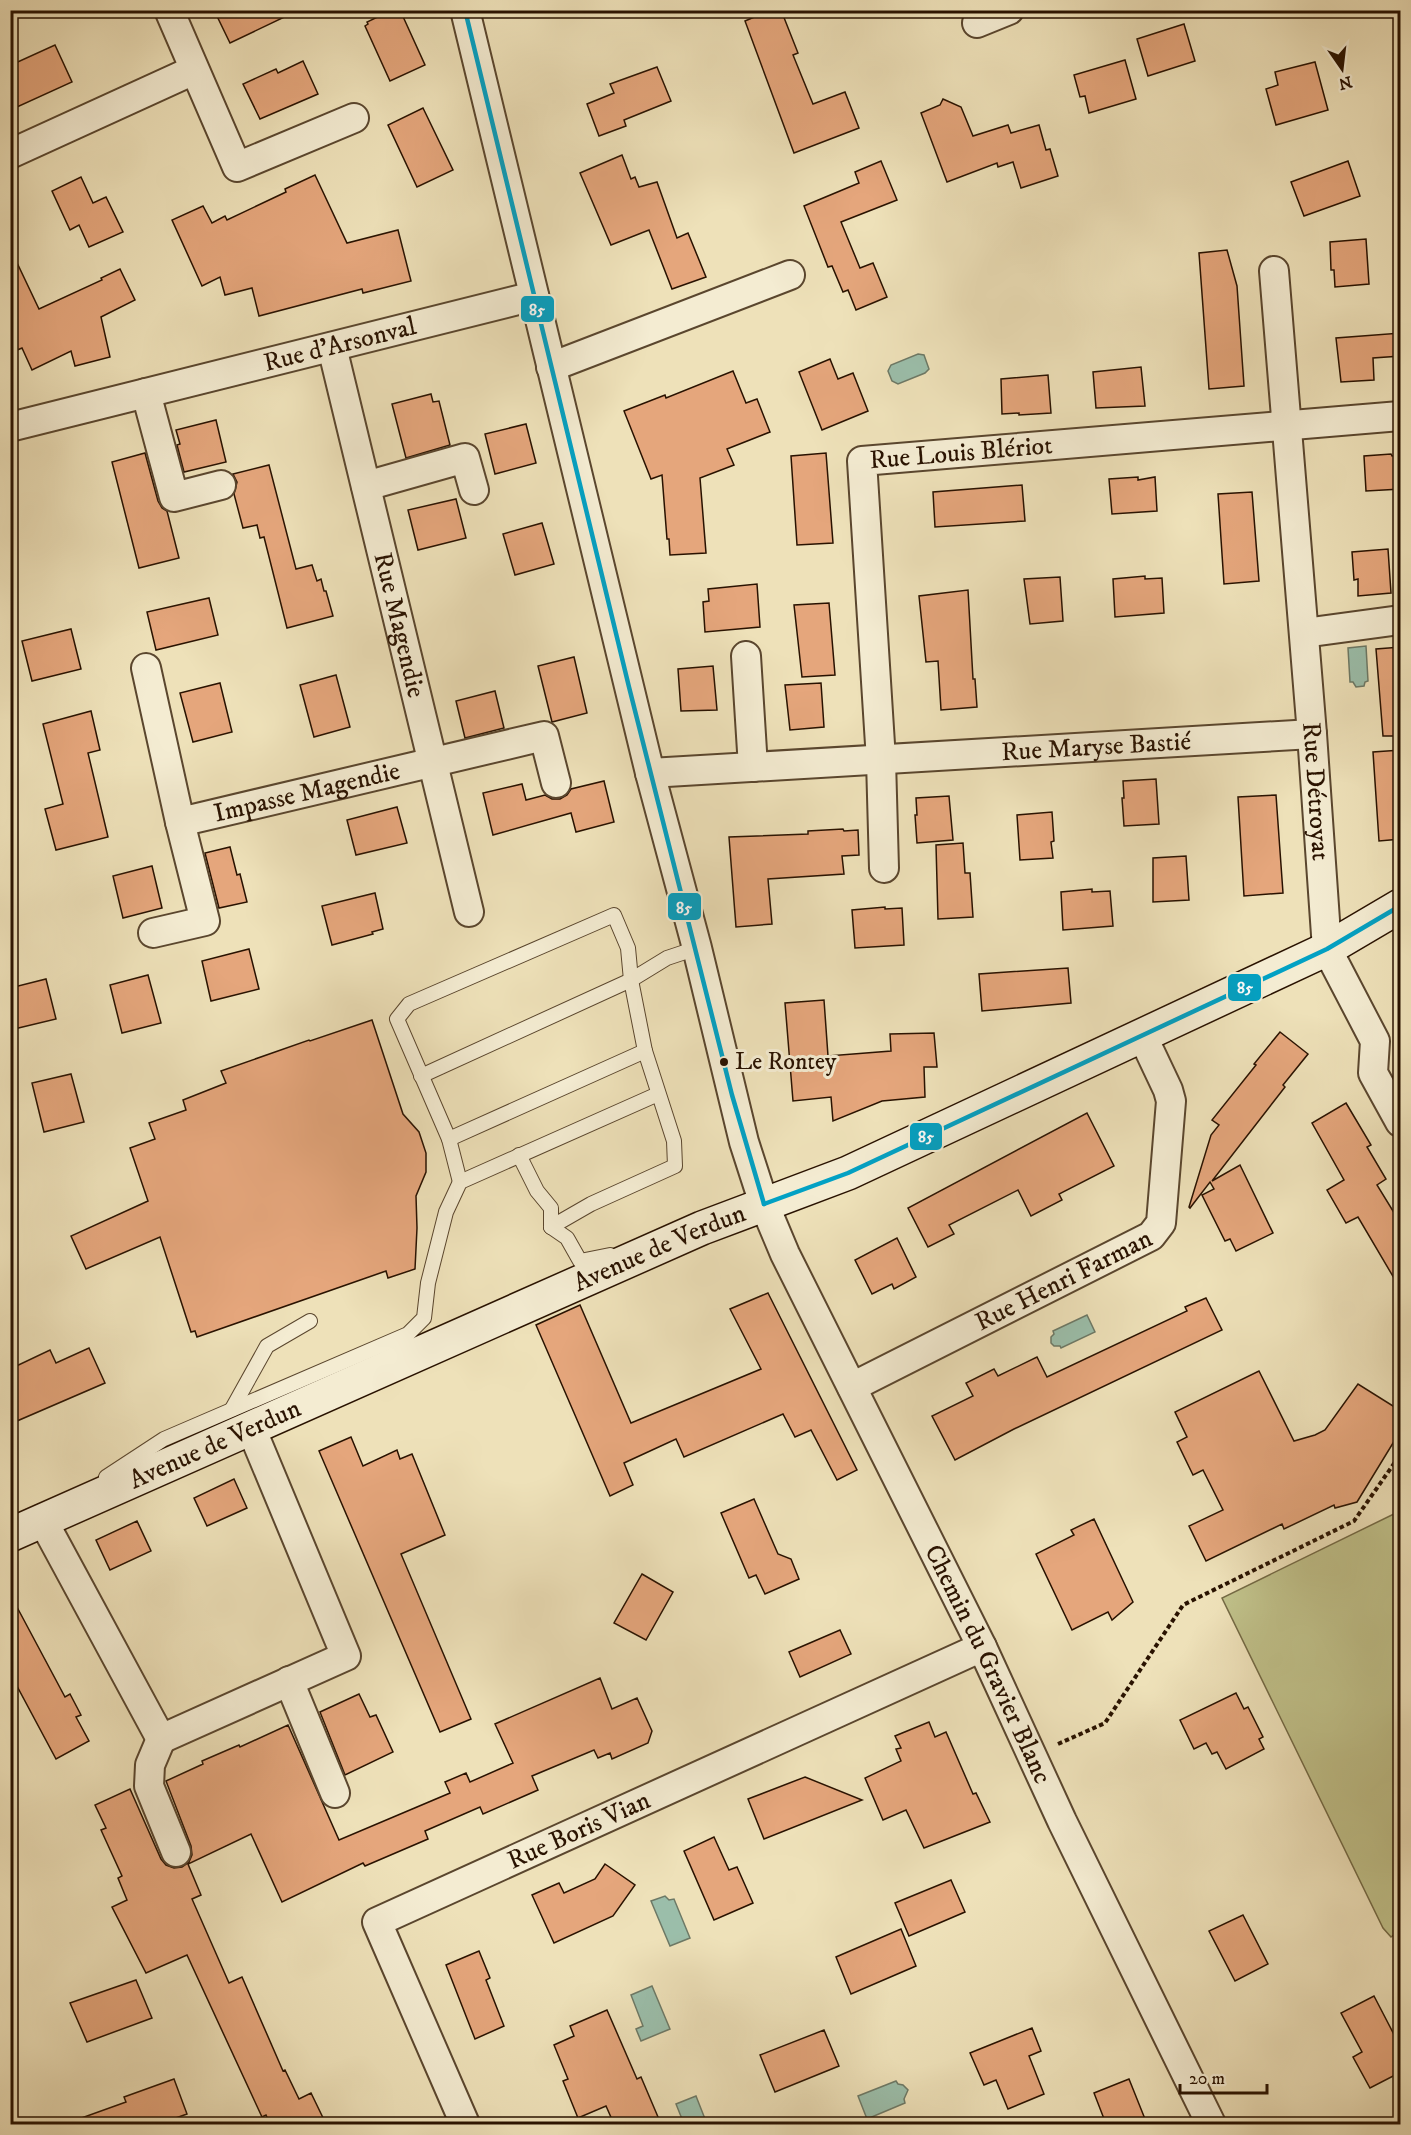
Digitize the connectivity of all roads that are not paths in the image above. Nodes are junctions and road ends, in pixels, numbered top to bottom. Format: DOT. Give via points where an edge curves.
graph roads {
  1 [pos="169,10"];
  2 [pos="465,10"];
  3 [pos="1009,10"];
  4 [pos="977,23"];
  5 [pos="194,70"];
  6 [pos="354,118"];
  7 [pos="10,154"];
  8 [pos="1274,271"];
  9 [pos="790,276"];
  10 [pos="534,296"];
  11 [pos="332,347"];
  12 [pos="551,367"];
  13 [pos="146,393"];
  14 [pos="1401,416"];
  15 [pos="10,427"];
  16 [pos="1287,427"];
  17 [pos="221,485"];
  18 [pos="366,486"];
  19 [pos="474,490"];
  20 [pos="1401,620"];
  21 [pos="1304,633"];
  22 [pos="746,656"];
  23 [pos="146,668"];
  24 [pos="1312,734"];
  25 [pos="881,760"];
  26 [pos="433,764"];
  27 [pos="753,767"];
  28 [pos="650,773"];
  29 [pos="556,783"];
  30 [pos="180,822"];
  31 [pos="884,868"];
  32 [pos="1401,906"];
  33 [pos="469,912"];
  34 [pos="153,933"];
  35 [pos="697,948"];
  36 [pos="1327,949"];
  37 [pos="632,980"];
  38 [pos="1142,1035"];
  39 [pos="645,1052"];
  40 [pos="421,1076"];
  41 [pos="658,1094"];
  42 [pos="1401,1122"];
  43 [pos="449,1139"];
  44 [pos="519,1155"];
  45 [pos="460,1182"];
  46 [pos="764,1204"];
  47 [pos="551,1227"];
  48 [pos="668,1244"];
  49 [pos="310,1321"];
  50 [pos="852,1388"];
  51 [pos="242,1419"];
  52 [pos="42,1519"];
  53 [pos="10,1535"];
  54 [pos="982,1647"];
  55 [pos="289,1681"];
  56 [pos="161,1739"];
  57 [pos="335,1793"];
  58 [pos="176,1852"];
  59 [pos="465,2124"];
  60 [pos="1211,2124"];
  1 -- 5 [label="street"];
  2 -- 10 [label="street, Chemin du Gravier Blanc"];
  3 -- 4 [label="street"];
  5 -- 6 [label="street" via="237,167"];
  5 -- 7 [label="street"];
  8 -- 16 [label="street, Rue Détroyat"];
  9 -- 12 [label="street"];
  10 -- 11 [label="street, Rue d'Arsonval"];
  10 -- 12 [label="street, Chemin du Gravier Blanc"];
  11 -- 13 [label="street, Rue d'Arsonval"];
  11 -- 18 [label="street, Rue Magendie"];
  12 -- 28 [label="street, Chemin du Gravier Blanc"];
  13 -- 15 [label="street, Rue d'Arsonval"];
  13 -- 17 [label="street" via="174,498"];
  14 -- 16 [label="street"];
  16 -- 21 [label="street, Rue Détroyat"];
  16 -- 25 [label="street, Rue Louis Blériot" via="862,461"];
  18 -- 19 [label="street" via="465,458"];
  18 -- 26 [label="street, Rue Magendie"];
  20 -- 21 [label="street"];
  21 -- 24 [label="street, Rue Détroyat"];
  22 -- 27 [label="street"];
  23 -- 30 [label="street, Impasse Magendie"];
  24 -- 25 [label="street, Rue Maryse Bastié"];
  24 -- 36 [label="street, Rue Détroyat"];
  25 -- 27 [label="street, Rue Maryse Bastié"];
  25 -- 31 [label="street"];
  26 -- 29 [label="street" via="544,736"];
  26 -- 30 [label="street, Impasse Magendie"];
  26 -- 33 [label="street, Rue Magendie"];
  27 -- 28 [label="street, Rue Maryse Bastié"];
  28 -- 35 [label="street, Chemin du Gravier Blanc"];
  30 -- 34 [label="street, Impasse Magendie" via="205,921"];
  32 -- 36 [label="main road, Avenue de Verdun"];
  35 -- 37 [label="lane" via="667,958"];
  35 -- 46 [label="street, Chemin du Gravier Blanc" via="744,1142"];
  36 -- 38 [label="main road, Avenue de Verdun"];
  36 -- 42 [label="street" via="1375,1041 1373,1073"];
  37 -- 39 [label="lane"];
  37 -- 40 [label="lane"];
  37 -- 40 [label="lane" via="628,948 614,915 409,1004 397,1019"];
  38 -- 46 [label="main road, Avenue de Verdun" via="848,1173"];
  38 -- 50 [label="street, Rue Henri Farman" via="1171,1101 1161,1222 1151,1236"];
  39 -- 41 [label="lane"];
  39 -- 43 [label="lane"];
  40 -- 43 [label="lane"];
  41 -- 44 [label="lane"];
  41 -- 47 [label="lane" via="674,1141 675,1166"];
  43 -- 45 [label="lane"];
  44 -- 45 [label="lane"];
  44 -- 47 [label="lane" via="550,1208"];
  45 -- 51 [label="lane" via="446,1212 428,1283 424,1318 408,1334"];
  46 -- 48 [label="main road, Avenue de Verdun"];
  46 -- 50 [label="street, Chemin du Gravier Blanc"];
  47 -- 48 [label="lane" via="567,1239 580,1261"];
  48 -- 51 [label="main road, Avenue de Verdun"];
  49 -- 51 [label="lane" via="267,1346"];
  50 -- 54 [label="street, Chemin du Gravier Blanc"];
  51 -- 52 [label="main road, Avenue de Verdun"];
  51 -- 55 [label="street" via="346,1656"];
  52 -- 53 [label="main road, Avenue de Verdun"];
  52 -- 56 [label="street"];
  54 -- 59 [label="street, Rue Boris Vian" via="377,1922"];
  54 -- 60 [label="street, Chemin du Gravier Blanc" via="1062,1821"];
  55 -- 56 [label="street"];
  55 -- 57 [label="street"];
  56 -- 58 [label="street" via="150,1765 149,1786"];
}
